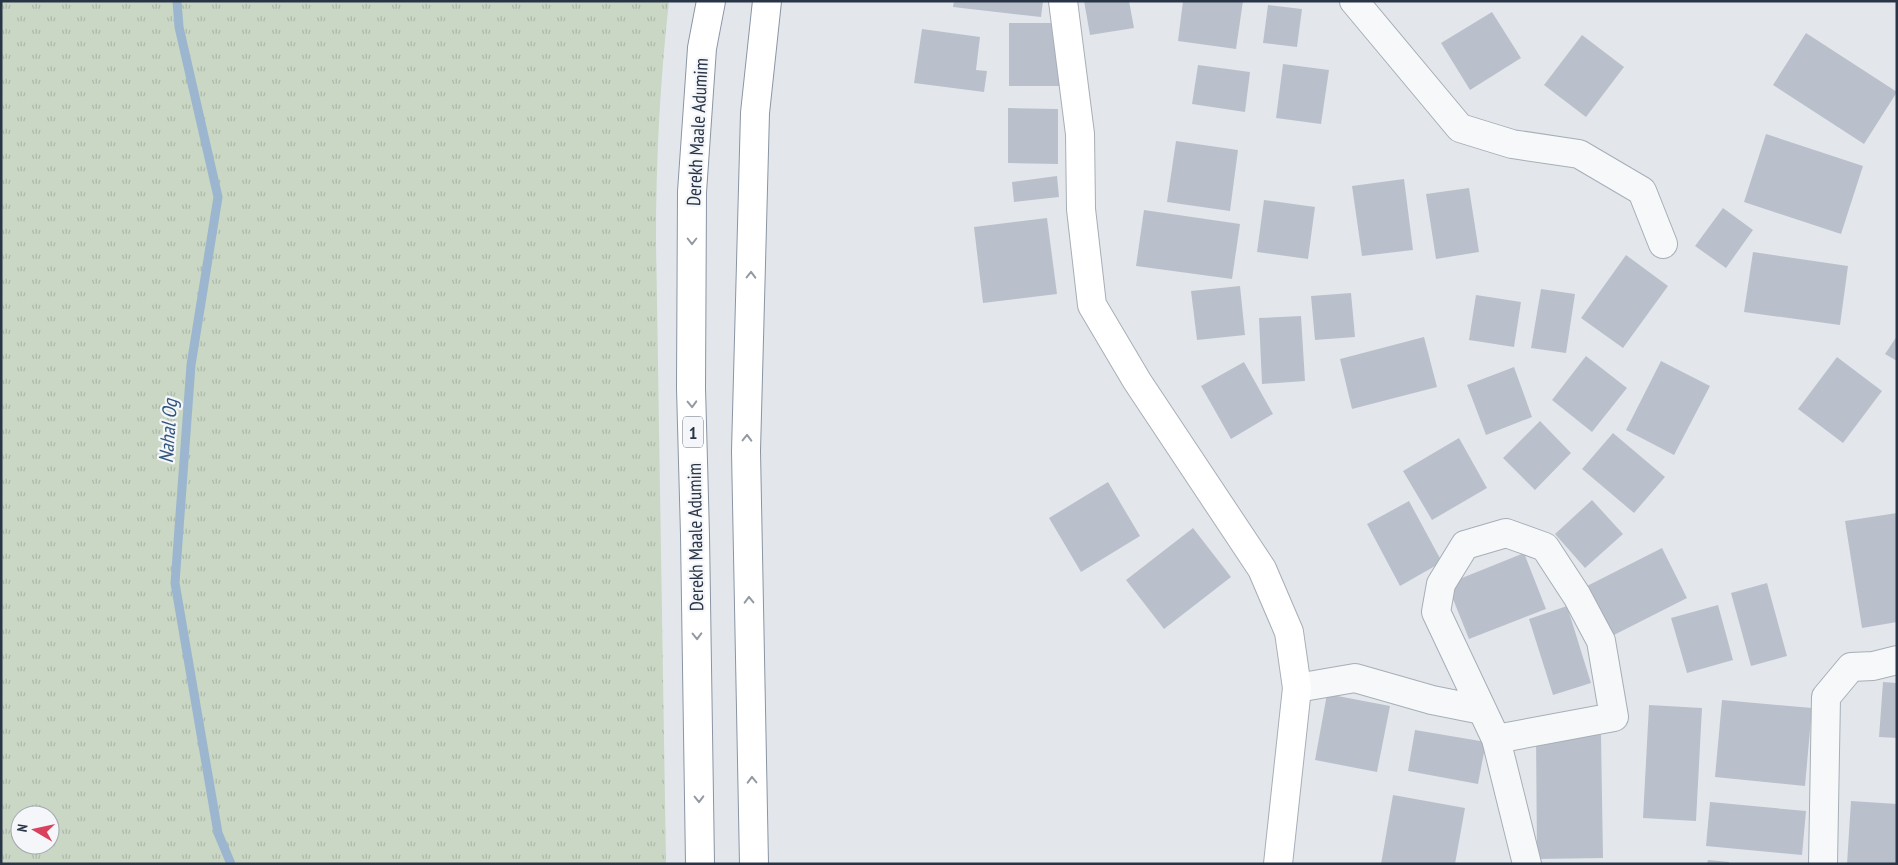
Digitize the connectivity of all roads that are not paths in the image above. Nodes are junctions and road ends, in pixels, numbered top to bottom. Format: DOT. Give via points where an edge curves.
graph roads {
  1 [pos="711,1"];
  2 [pos="767,1"];
  3 [pos="1063,1"];
  4 [pos="1354,1"];
  5 [pos="1663,244"];
  6 [pos="1897,660"];
  7 [pos="1297,688"];
  8 [pos="1482,710"];
  9 [pos="1496,739"];
  10 [pos="700,864"];
  11 [pos="754,864"];
  12 [pos="1278,864"];
  13 [pos="1527,864"];
  14 [pos="1823,864"];
  1 -- 10 [label="main road, Derekh Maale Adumim / 1, one-way" via="702,48 692,192 691,388"];
  11 -- 2 [label="main road, one-way" via="746,451 755,113"];
  3 -- 7 [label="main road" via="1080,134 1081,209 1092,305 1137,381 1262,569 1289,632"];
  4 -- 5 [label="street" via="1460,128 1512,144 1579,154 1642,191"];
  6 -- 14 [label="street" via="1851,667 1826,697"];
  7 -- 8 [label="street" via="1355,678 1432,700"];
  7 -- 12 [label="main road"];
  8 -- 9 [label="street"];
  8 -- 9 [label="street" via="1436,612 1441,584 1465,545 1506,533 1545,547 1578,596 1601,641 1614,717"];
  9 -- 13 [label="street"];
}
